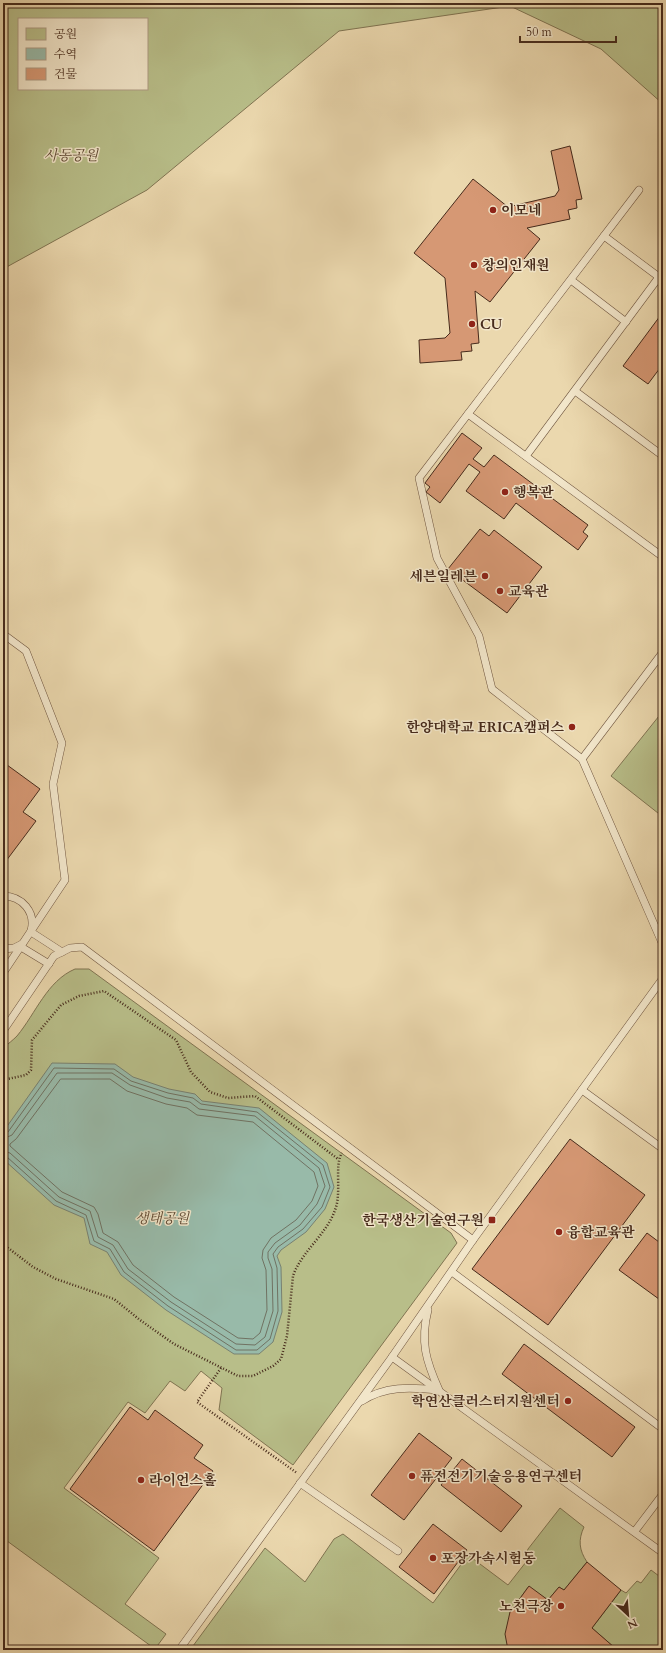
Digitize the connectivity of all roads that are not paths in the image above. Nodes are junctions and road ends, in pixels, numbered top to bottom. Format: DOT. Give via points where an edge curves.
graph roads {
  1 [pos="639,190"];
  2 [pos="604,236"];
  3 [pos="571,280"];
  4 [pos="626,322"];
  5 [pos="575,391"];
  6 [pos="468,414"];
  7 [pos="526,456"];
  8 [pos="663,456"];
  9 [pos="663,557"];
  10 [pos="3,634"];
  11 [pos="663,652"];
  12 [pos="582,759"];
  13 [pos="3,896"];
  14 [pos="30,934"];
  15 [pos="663,945"];
  16 [pos="21,947"];
  17 [pos="3,949"];
  18 [pos="62,952"];
  19 [pos="49,964"];
  20 [pos="3,973"];
  21 [pos="663,978"];
  22 [pos="3,1031"];
  23 [pos="582,1090"];
  24 [pos="663,1149"];
  25 [pos="473,1240"];
  26 [pos="452,1272"];
  27 [pos="429,1305"];
  28 [pos="392,1357"];
  29 [pos="439,1390"];
  30 [pos="358,1404"];
  31 [pos="663,1429"];
  32 [pos="302,1481"];
  33 [pos="663,1494"];
  34 [pos="635,1531"];
  35 [pos="398,1551"];
  36 [pos="663,1553"];
  37 [pos="179,1650"];
  1 -- 2 [label="lane"];
  2 -- 3 [label="lane"];
  2 -- 4 [label="lane" via="659,277"];
  3 -- 4 [label="lane"];
  3 -- 6 [label="lane"];
  4 -- 5 [label="lane"];
  5 -- 7 [label="lane"];
  5 -- 8 [label="lane"];
  6 -- 7 [label="lane"];
  6 -- 12 [label="lane" via="419,478 438,558 479,636 492,689"];
  7 -- 9 [label="lane"];
  10 -- 14 [label="lane" via="26,651 62,743 54,784 65,880"];
  11 -- 12 [label="lane"];
  12 -- 15 [label="lane"];
  13 -- 14 [label="lane" via="18,899 25,904 32,920"];
  14 -- 16 [label="lane"];
  14 -- 17 [label="lane" via="22,944"];
  14 -- 18 [label="lane"];
  16 -- 19 [label="lane"];
  16 -- 20 [label="lane"];
  18 -- 19 [label="lane" via="54,956"];
  18 -- 25 [label="lane" via="82,947"];
  19 -- 22 [label="lane"];
  21 -- 23 [label="lane"];
  23 -- 24 [label="lane"];
  23 -- 25 [label="lane"];
  25 -- 26 [label="lane"];
  26 -- 27 [label="lane"];
  26 -- 31 [label="lane"];
  27 -- 28 [label="lane"];
  27 -- 29 [label="lane" via="423,1332 425,1354"];
  28 -- 29 [label="lane"];
  28 -- 30 [label="lane"];
  29 -- 30 [label="lane" via="384,1390"];
  29 -- 34 [label="lane"];
  30 -- 32 [label="lane"];
  32 -- 35 [label="lane"];
  32 -- 37 [label="lane"];
  33 -- 34 [label="lane"];
  34 -- 36 [label="lane"];
}
